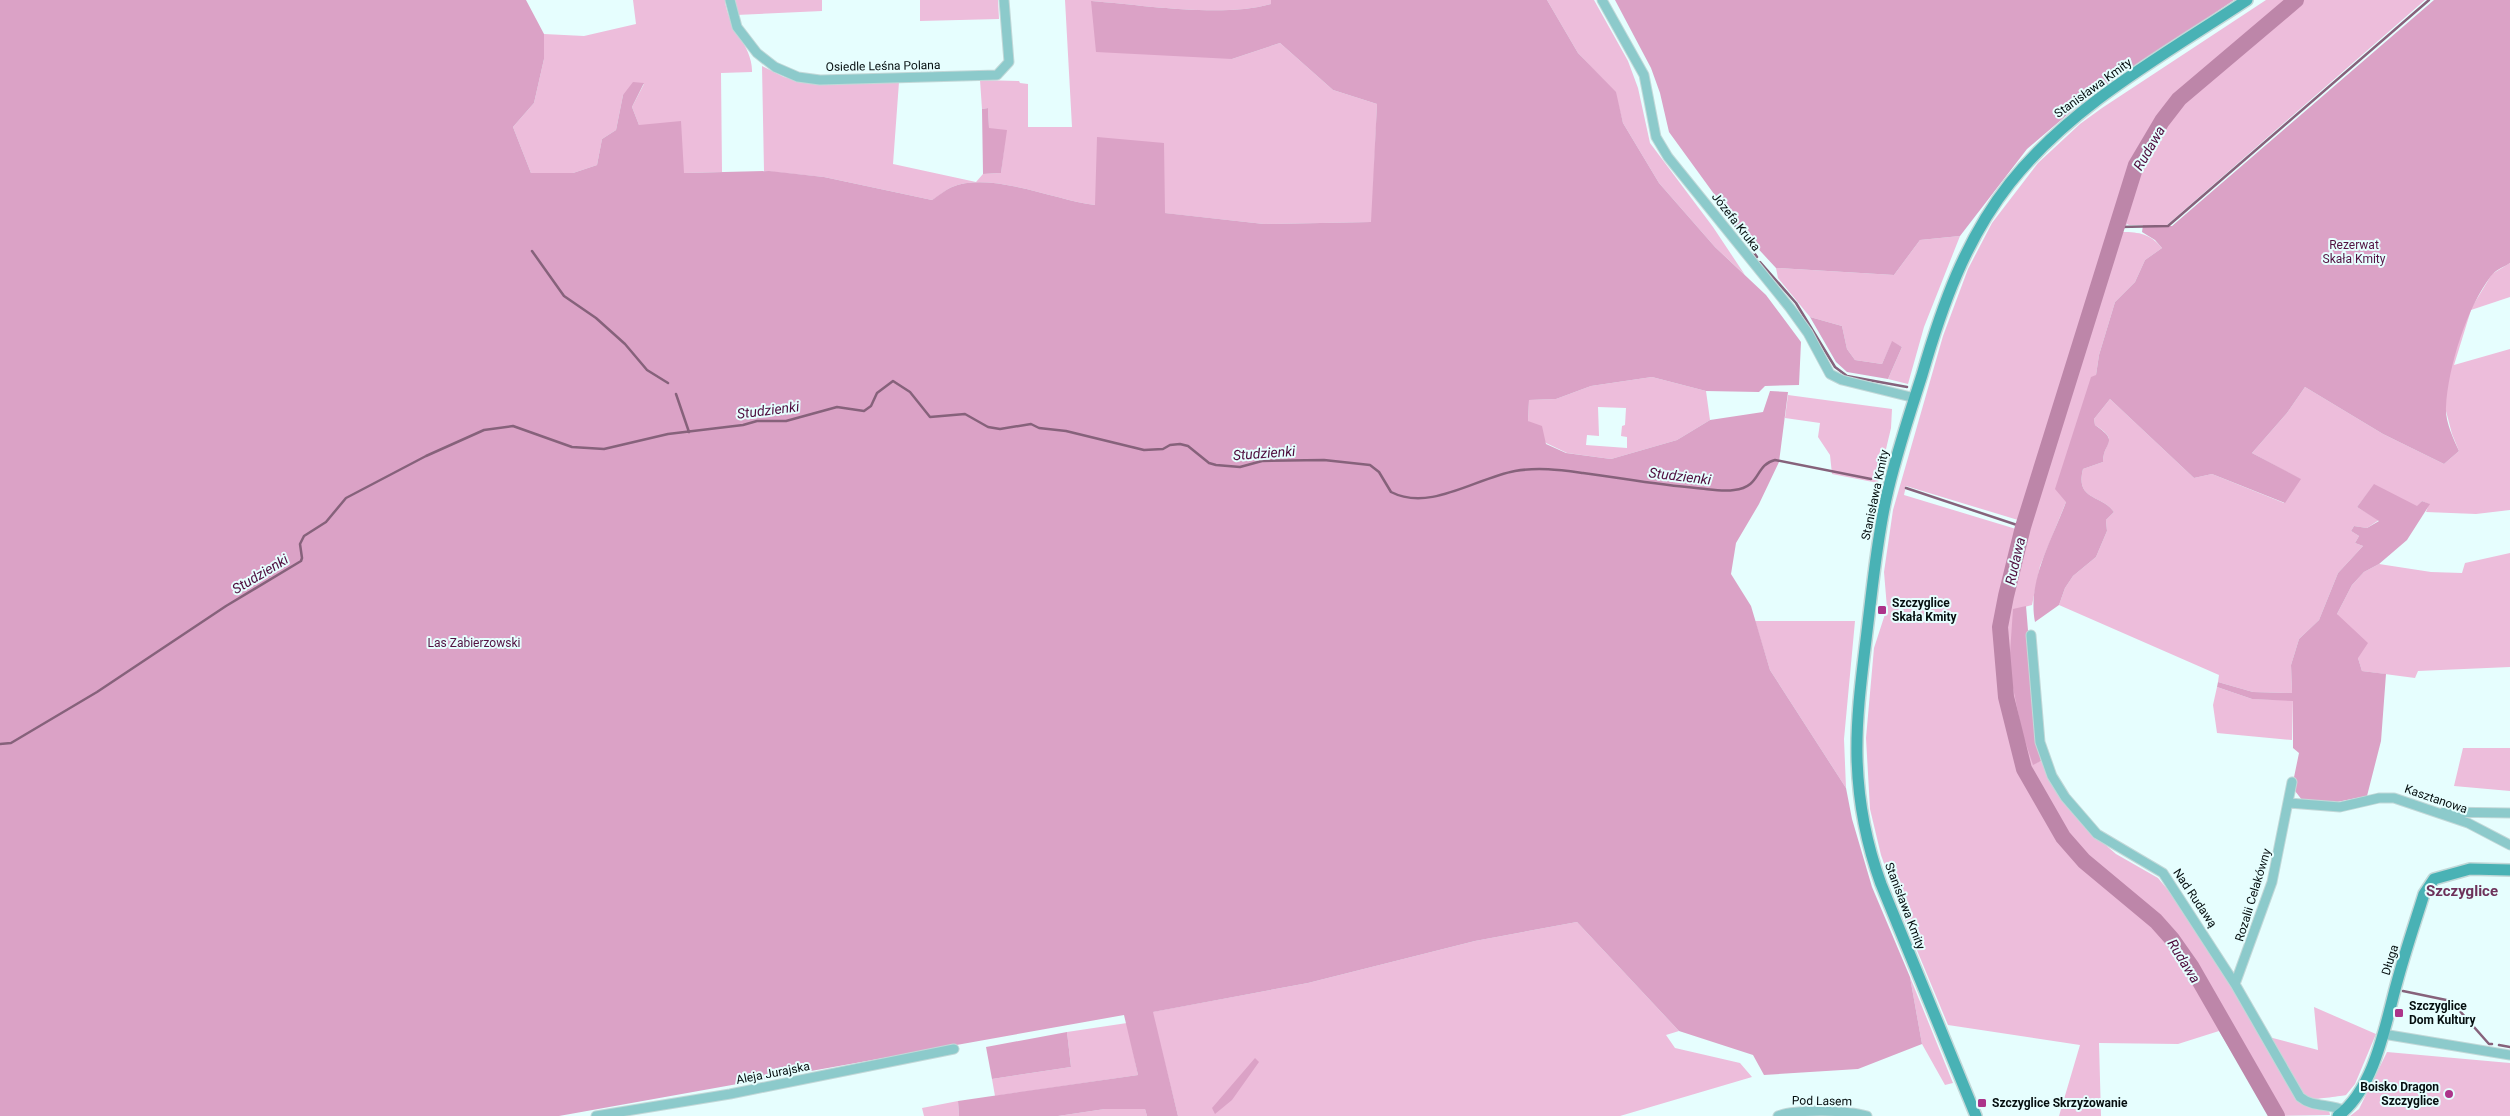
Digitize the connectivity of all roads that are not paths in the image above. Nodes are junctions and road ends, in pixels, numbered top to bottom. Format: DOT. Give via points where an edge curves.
graph roads {
  1 [pos="730,0"];
  2 [pos="1004,0"];
  3 [pos="1602,0"];
  4 [pos="2247,0"];
  5 [pos="1914,398"];
  6 [pos="2031,635"];
  7 [pos="2292,782"];
  8 [pos="2289,803"];
  9 [pos="2441,813"];
  10 [pos="2510,813"];
  11 [pos="2510,845"];
  12 [pos="2510,870"];
  13 [pos="2235,984"];
  14 [pos="2383,1034"];
  15 [pos="954,1049"];
  16 [pos="2510,1055"];
  17 [pos="2341,1113"];
  18 [pos="596,1116"];
  19 [pos="1778,1116"];
  20 [pos="1867,1116"];
  21 [pos="1976,1116"];
  1 -- 2 [label="street, Osiedle Leśna Polana" via="737,27 757,53 786,72 820,80 997,75 1009,62"];
  3 -- 5 [label="street, Józefa Kruka" via="1644,75 1656,137 1668,157 1790,308 1830,374"];
  4 -- 5 [label="main road, Stanisława Kmity" via="2085,109 2051,138 2018,173 1984,218 1958,268"];
  5 -- 21 [label="main road, Stanisława Kmity" via="1879,536 1860,693 1858,777 1865,828 1878,875"];
  6 -- 13 [label="street, Nad Rudawą" via="2040,742 2052,776 2065,797 2097,834 2163,873"];
  7 -- 8 [label="street, Rozalii Celakówny"];
  8 -- 9 [label="street, Kasztanowa" via="2340,807 2378,798 2394,798"];
  8 -- 13 [label="street, Rozalii Celakówny" via="2272,882"];
  9 -- 10 [label="street"];
  9 -- 11 [label="street, Kasztanowa"];
  12 -- 14 [label="main road, Długa" via="2470,869 2434,879 2424,894"];
  13 -- 17 [label="street, Nad Rudawą" via="2300,1097 2312,1104 2334,1106"];
  14 -- 16 [label="street"];
  14 -- 17 [label="main road, Długa" via="2366,1079 2352,1103"];
  15 -- 18 [label="street, Aleja Jurajska" via="739,1092"];
  19 -- 20 [label="street, Pod Lasem" via="1784,1113 1827,1112"];
}
